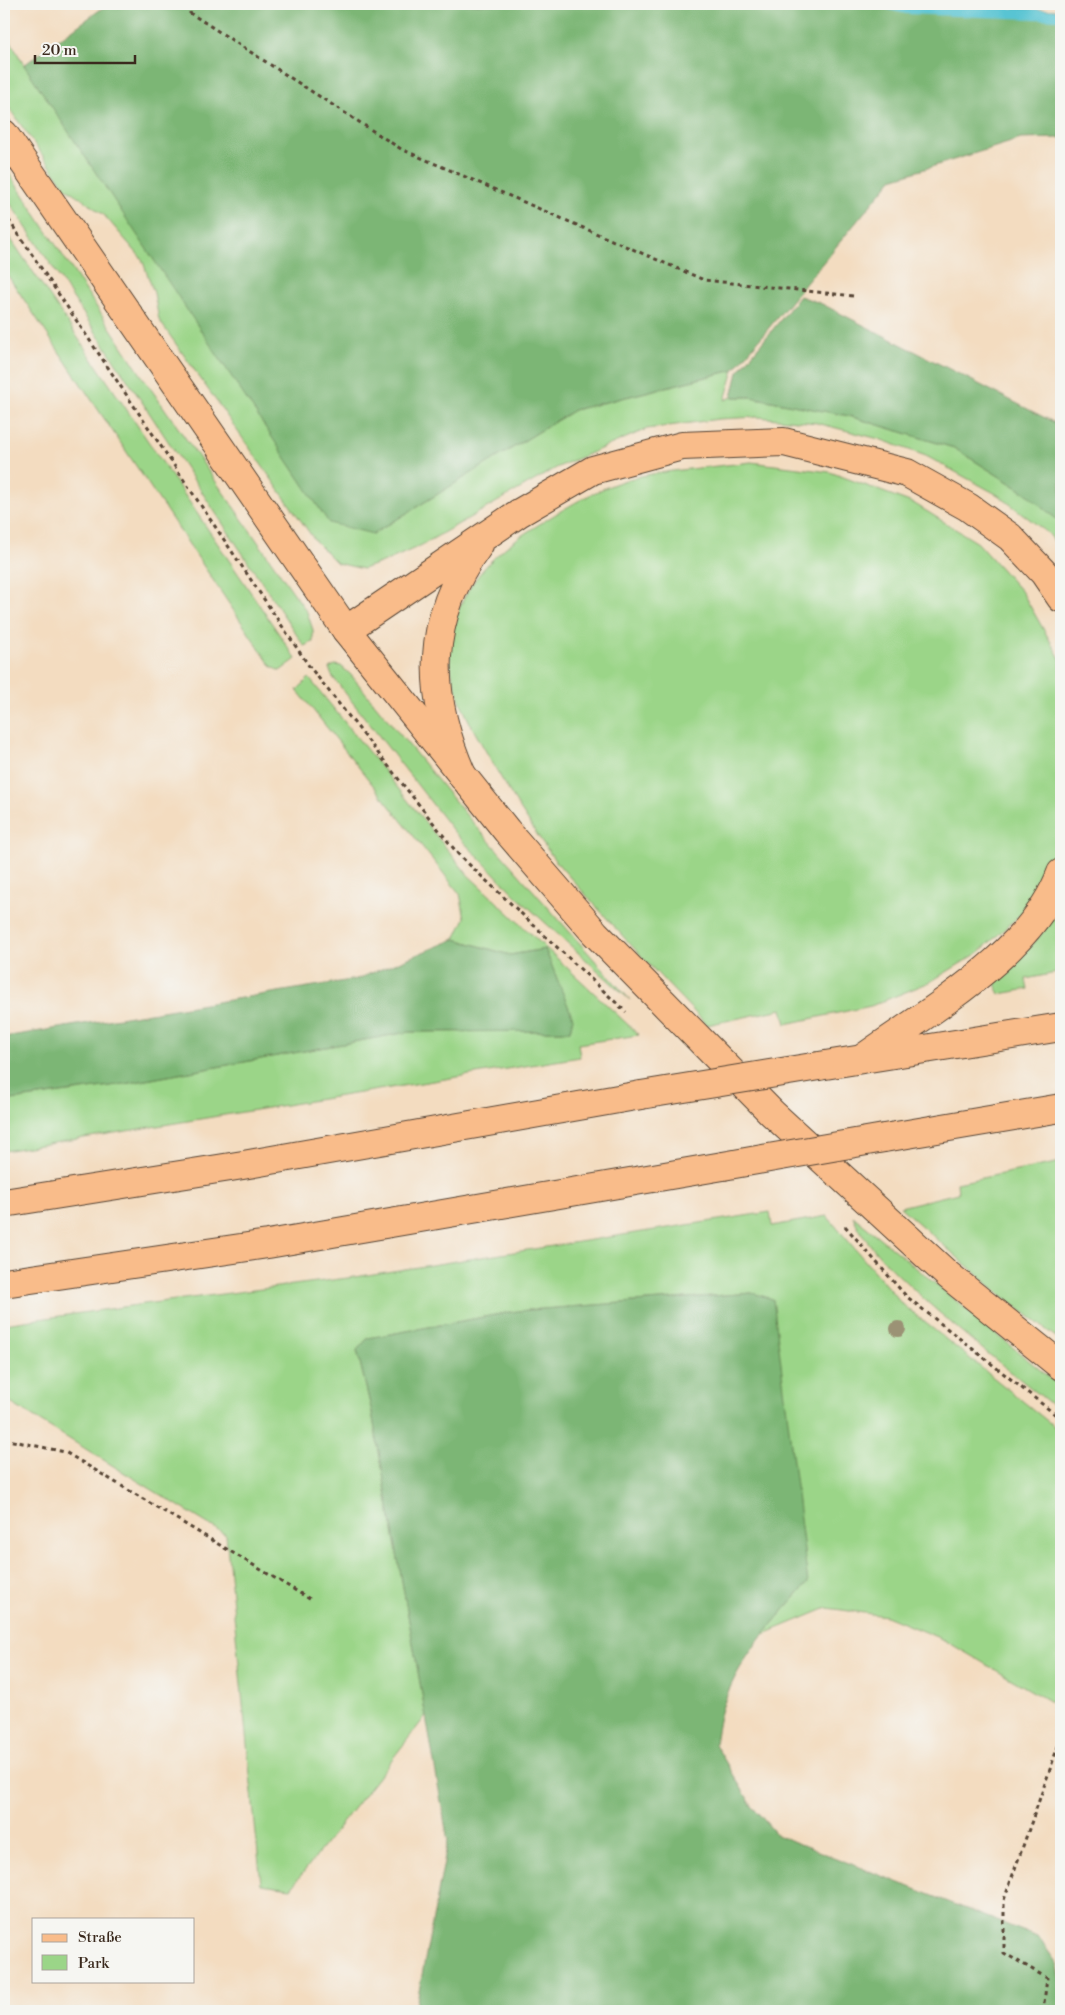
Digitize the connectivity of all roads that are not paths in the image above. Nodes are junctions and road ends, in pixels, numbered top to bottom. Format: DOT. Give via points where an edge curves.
graph roads {
  1 [pos="4,134"];
  2 [pos="486,535"];
  3 [pos="1061,598"];
  4 [pos="346,630"];
  5 [pos="462,777"];
  6 [pos="1061,873"];
  7 [pos="1061,1027"];
  8 [pos="863,1058"];
  9 [pos="1061,1108"];
  10 [pos="4,1203"];
  11 [pos="4,1283"];
  12 [pos="1061,1366"];
  1 -- 4 [label="main road"];
  2 -- 3 [label="main road" via="593,470 682,446 784,442 907,473 968,507 1010,537 1044,573"];
  2 -- 4 [label="main road"];
  2 -- 5 [label="main road" via="466,562 453,588 444,613 436,655 440,708"];
  4 -- 5 [label="main road"];
  5 -- 12 [label="main road" via="595,933 772,1113 948,1275"];
  6 -- 8 [label="main road" via="1055,890 1022,937 991,966"];
  7 -- 8 [label="main road"];
  8 -- 10 [label="main road, bridge"];
  9 -- 11 [label="main road, bridge" via="268,1244"];
}
